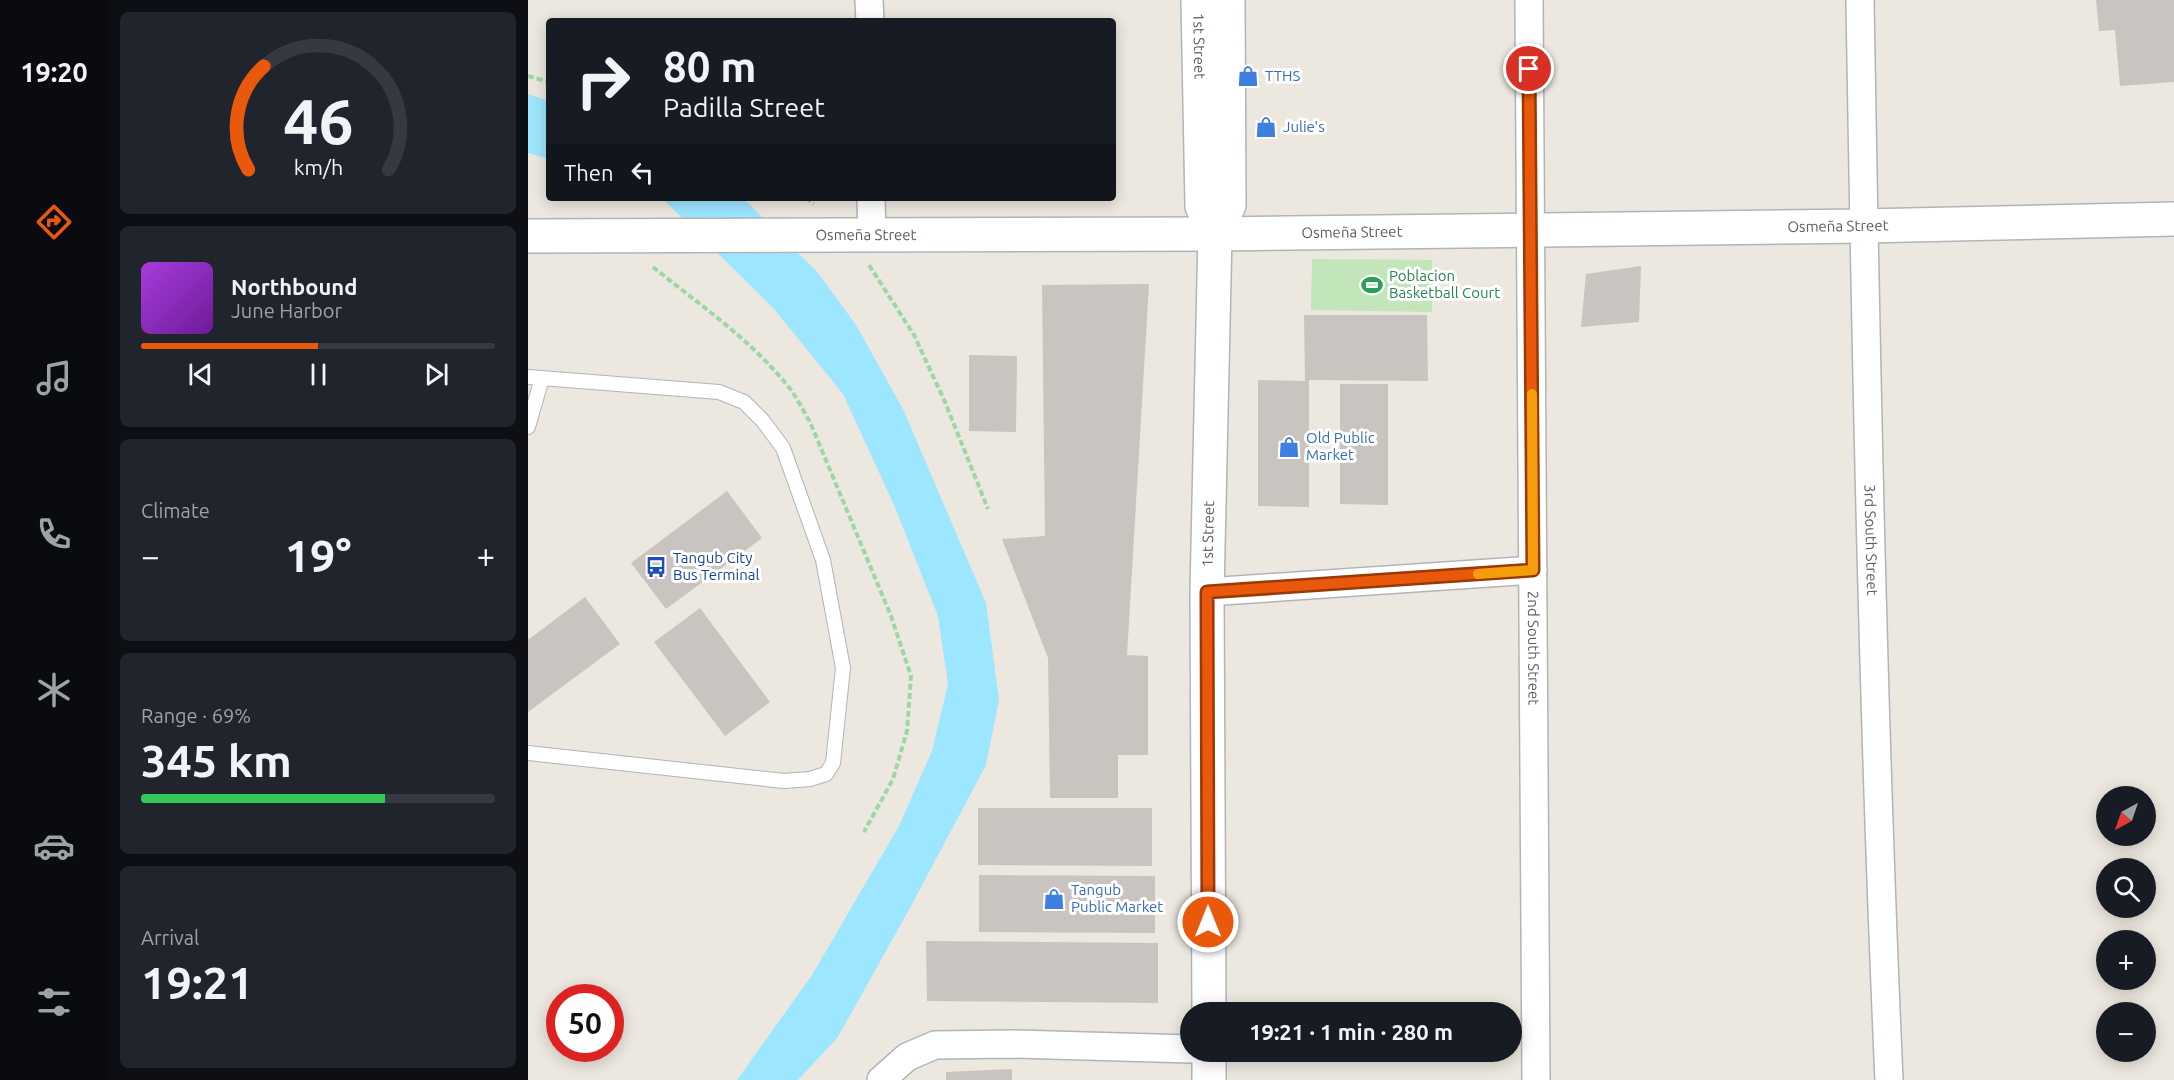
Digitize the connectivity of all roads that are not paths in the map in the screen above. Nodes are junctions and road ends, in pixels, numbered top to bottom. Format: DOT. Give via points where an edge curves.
graph roads {
  1 [pos="869,0"];
  2 [pos="1198,0"];
  3 [pos="1228,0"];
  4 [pos="1528,0"];
  5 [pos="1860,0"];
  6 [pos="870,18"];
  7 [pos="869,201"];
  8 [pos="2174,219"];
  9 [pos="1864,226"];
  10 [pos="1531,229"];
  11 [pos="1215,234"];
  12 [pos="528,236"];
  13 [pos="847,236"];
  14 [pos="535,377"];
  15 [pos="528,427"];
  16 [pos="1533,570"];
  17 [pos="1207,592"];
  18 [pos="528,753"];
  19 [pos="1209,1002"];
  20 [pos="1180,1049"];
  21 [pos="1209,1062"];
  22 [pos="881,1080"];
  23 [pos="1209,1080"];
  24 [pos="1536,1080"];
  25 [pos="1889,1080"];
  1 -- 6 [label="street"];
  2 -- 11 [label="main road, 1st Street" via="1202,206"];
  3 -- 11 [label="main road, 1st Street" via="1229,206"];
  4 -- 10 [label="street, 2nd South Street"];
  5 -- 9 [label="street, 3rd South Street"];
  7 -- 13 [label="street"];
  8 -- 9 [label="main road, Osmeña Street"];
  9 -- 10 [label="main road, Osmeña Street"];
  9 -- 25 [label="street, 3rd South Street" via="1879,861"];
  10 -- 11 [label="main road, Osmeña Street"];
  10 -- 16 [label="street, 2nd South Street"];
  11 -- 13 [label="main road, Osmeña Street"];
  11 -- 17 [label="main road, 1st Street"];
  12 -- 13 [label="main road, Osmeña Street"];
  14 -- 15 [label="lane"];
  14 -- 18 [label="lane" via="719,392 744,402 783,448 823,560 843,668 833,763 826,774 810,779 784,781"];
  16 -- 17 [label="street"];
  16 -- 24 [label="street, 2nd South Street"];
  17 -- 19 [label="main road, 1st Street"];
  20 -- 22 [label="street" via="935,1045 907,1057"];
  21 -- 23 [label="main road"];
}
